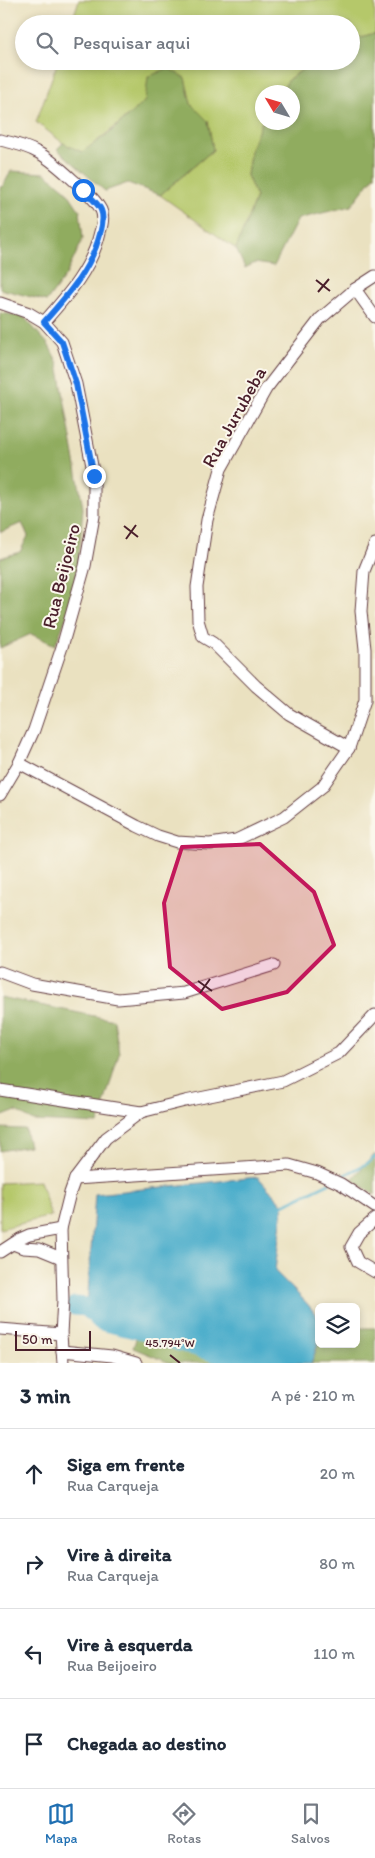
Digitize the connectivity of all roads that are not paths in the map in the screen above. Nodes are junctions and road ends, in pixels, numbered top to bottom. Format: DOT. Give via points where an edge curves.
graph roads {
  1 [pos="0,140"];
  2 [pos="375,276"];
  3 [pos="355,289"];
  4 [pos="0,303"];
  5 [pos="375,317"];
  6 [pos="44,322"];
  7 [pos="375,544"];
  8 [pos="349,748"];
  9 [pos="19,763"];
  10 [pos="0,794"];
  11 [pos="274,965"];
  12 [pos="0,972"];
  13 [pos="375,1015"];
  14 [pos="0,1090"];
  15 [pos="141,1112"];
  16 [pos="75,1179"];
  17 [pos="375,1207"];
  18 [pos="375,1220"];
  19 [pos="61,1229"];
  20 [pos="13,1244"];
  21 [pos="0,1252"];
  22 [pos="61,1258"];
  23 [pos="375,1272"];
  24 [pos="0,1329"];
  25 [pos="61,1334"];
  26 [pos="63,1357"];
  27 [pos="136,1363"];
  1 -- 6 [label="street" via="32,148 53,162 102,211 102,225 92,259"];
  2 -- 3 [label="street, Rua Jurubeba"];
  3 -- 5 [label="street"];
  3 -- 8 [label="street, Rua Jurubeba" via="320,319 266,388 221,470 207,520 197,587 198,620 203,637 289,714"];
  4 -- 6 [label="street, Rua Beijoeiro"];
  6 -- 9 [label="street, Rua Beijoeiro" via="62,342 76,384 94,476 94,516 86,566 62,647 34,730"];
  7 -- 8 [label="street" via="364,571 361,611 365,649 364,700"];
  8 -- 9 [label="street" via="322,787 284,817 236,840 210,844 177,842 158,836"];
  9 -- 10 [label="street, Rua Beijoeiro"];
  11 -- 12 [label="street" via="184,993 118,999 32,984"];
  13 -- 15 [label="street" via="339,1053 283,1080"];
  14 -- 15 [label="street"];
  15 -- 16 [label="street" via="106,1138"];
  16 -- 17 [label="street" via="289,1165 325,1176"];
  16 -- 19 [label="street"];
  18 -- 23 [label="street" via="359,1232 351,1247 358,1262"];
  19 -- 20 [label="street" via="29,1235"];
  19 -- 22 [label="street"];
  20 -- 21 [label="street"];
  20 -- 22 [label="street"];
  22 -- 25 [label="street"];
  24 -- 25 [label="street"];
  25 -- 26 [label="street"];
  26 -- 27 [label="street" via="112,1356"];
}
